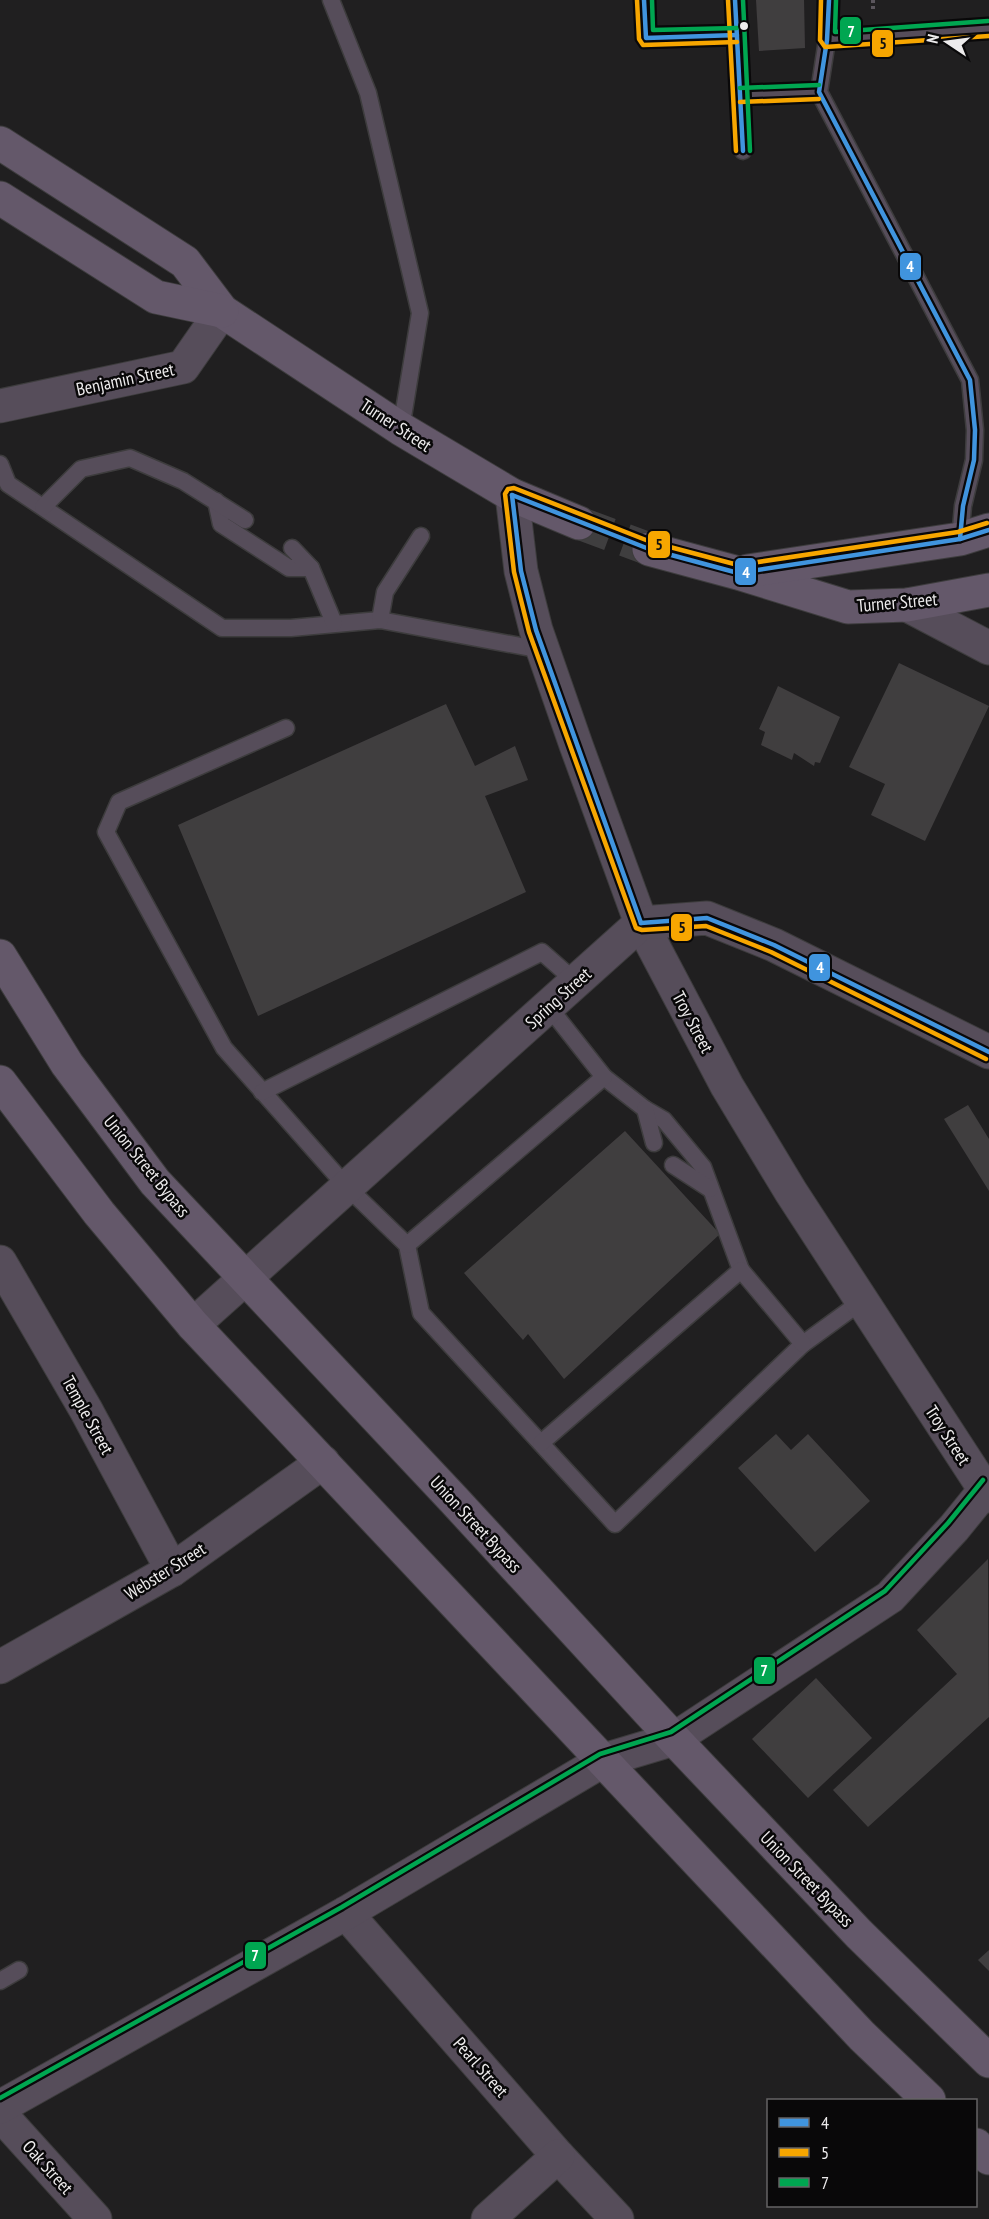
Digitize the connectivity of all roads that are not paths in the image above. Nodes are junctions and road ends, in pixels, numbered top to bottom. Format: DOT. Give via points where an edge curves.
graph roads {
  1 [pos="331,0"];
  2 [pos="644,0"];
  3 [pos="735,0"];
  4 [pos="829,0"];
  5 [pos="989,28"];
  6 [pos="737,35"];
  7 [pos="827,40"];
  8 [pos="819,92"];
  9 [pos="740,95"];
  10 [pos="0,143"];
  11 [pos="743,151"];
  12 [pos="0,198"];
  13 [pos="222,310"];
  14 [pos="0,406"];
  15 [pos="401,429"];
  16 [pos="0,464"];
  17 [pos="512,495"];
  18 [pos="216,501"];
  19 [pos="43,507"];
  20 [pos="245,519"];
  21 [pos="579,523"];
  22 [pos="975,534"];
  23 [pos="421,536"];
  24 [pos="292,548"];
  25 [pos="649,549"];
  26 [pos="311,568"];
  27 [pos="738,573"];
  28 [pos="989,590"];
  29 [pos="907,604"];
  30 [pos="380,620"];
  31 [pos="334,623"];
  32 [pos="989,648"];
  33 [pos="542,650"];
  34 [pos="286,728"];
  35 [pos="641,923"];
  36 [pos="0,956"];
  37 [pos="576,982"];
  38 [pos="548,1006"];
  39 [pos="989,1052"];
  40 [pos="604,1077"];
  41 [pos="0,1082"];
  42 [pos="262,1092"];
  43 [pos="645,1109"];
  44 [pos="654,1143"];
  45 [pos="673,1165"];
  46 [pos="346,1186"];
  47 [pos="710,1189"];
  48 [pos="407,1245"];
  49 [pos="0,1262"];
  50 [pos="741,1270"];
  51 [pos="243,1278"];
  52 [pos="861,1300"];
  53 [pos="193,1325"];
  54 [pos="803,1344"];
  55 [pos="541,1443"];
  56 [pos="322,1462"];
  57 [pos="987,1491"];
  58 [pos="172,1570"];
  59 [pos="0,1667"];
  60 [pos="674,1739"];
  61 [pos="604,1760"];
  62 [pos="346,1913"];
  63 [pos="19,1970"];
  64 [pos="0,1981"];
  65 [pos="989,2061"];
  66 [pos="928,2099"];
  67 [pos="0,2107"];
  68 [pos="0,2114"];
  69 [pos="977,2147"];
  70 [pos="558,2156"];
  71 [pos="989,2158"];
  72 [pos="95,2219"];
  73 [pos="488,2219"];
  74 [pos="617,2219"];
  1 -- 15 [label="lane" via="368,93 420,313"];
  2 -- 6 [label="lane" via="646,38"];
  3 -- 6 [label="lane"];
  4 -- 7 [label="lane"];
  5 -- 7 [label="lane"];
  6 -- 9 [label="lane"];
  7 -- 8 [label="lane"];
  8 -- 9 [label="lane"];
  8 -- 22 [label="lane" via="970,380 974,460 963,506"];
  9 -- 11 [label="lane"];
  10 -- 13 [label="highway, Turner Street" via="185,262"];
  12 -- 13 [label="highway, Turner Street" via="156,297"];
  13 -- 14 [label="street, Benjamin Street" via="183,367"];
  13 -- 15 [label="highway, Turner Street"];
  15 -- 17 [label="highway, Turner Street"];
  16 -- 19 [label="lane" via="8,484"];
  17 -- 21 [label="highway, Turner Street"];
  17 -- 33 [label="street, Troy Street" via="521,571"];
  18 -- 19 [label="lane" via="183,481 130,458 81,469"];
  18 -- 20 [label="lane"];
  18 -- 26 [label="lane" via="221,524 289,568"];
  19 -- 31 [label="lane" via="222,628 291,628"];
  22 -- 27 [label="highway, Turner Street"];
  23 -- 30 [label="lane" via="385,592"];
  24 -- 26 [label="lane"];
  25 -- 27 [label="highway, Turner Street"];
  26 -- 31 [label="lane"];
  27 -- 29 [label="highway, Turner Street" via="848,607"];
  28 -- 29 [label="highway, Turner Street"];
  29 -- 32 [label="street"];
  30 -- 31 [label="lane"];
  30 -- 33 [label="lane"];
  33 -- 35 [label="street, Troy Street"];
  34 -- 42 [label="lane" via="119,801 106,832 224,1048"];
  35 -- 37 [label="street, Spring Street"];
  35 -- 39 [label="street" via="707,918 774,945"];
  35 -- 52 [label="street, Troy Street" via="727,1086"];
  36 -- 51 [label="highway, Union Street Bypass" via="67,1064 155,1182"];
  37 -- 38 [label="street, Spring Street"];
  37 -- 42 [label="lane" via="542,952"];
  38 -- 40 [label="lane"];
  38 -- 46 [label="street, Spring Street"];
  40 -- 43 [label="lane"];
  40 -- 48 [label="lane"];
  41 -- 53 [label="highway" via="99,1213"];
  42 -- 46 [label="lane"];
  43 -- 44 [label="lane"];
  43 -- 47 [label="lane" via="664,1120 703,1167"];
  45 -- 47 [label="lane"];
  46 -- 48 [label="lane"];
  46 -- 51 [label="street, Spring Street"];
  47 -- 50 [label="lane"];
  48 -- 55 [label="lane" via="420,1313"];
  49 -- 58 [label="street, Temple Street"];
  50 -- 54 [label="lane"];
  50 -- 55 [label="lane"];
  51 -- 53 [label="street, Spring Street"];
  51 -- 60 [label="highway, Union Street Bypass"];
  52 -- 54 [label="lane"];
  52 -- 57 [label="street, Troy Street"];
  53 -- 56 [label="highway"];
  54 -- 55 [label="lane" via="615,1524"];
  56 -- 58 [label="street, Webster Street"];
  56 -- 61 [label="highway"];
  57 -- 60 [label="street" via="890,1597"];
  58 -- 59 [label="street, Webster Street"];
  60 -- 61 [label="street"];
  60 -- 65 [label="highway, Union Street Bypass" via="859,1934"];
  61 -- 62 [label="street"];
  61 -- 66 [label="highway" via="862,2036"];
  62 -- 67 [label="street"];
  62 -- 70 [label="street, Pearl Street"];
  63 -- 64 [label="lane"];
  68 -- 72 [label="street, Oak Street"];
  69 -- 71 [label="highway"];
  70 -- 73 [label="street"];
  70 -- 74 [label="street, Pearl Street"];
}
